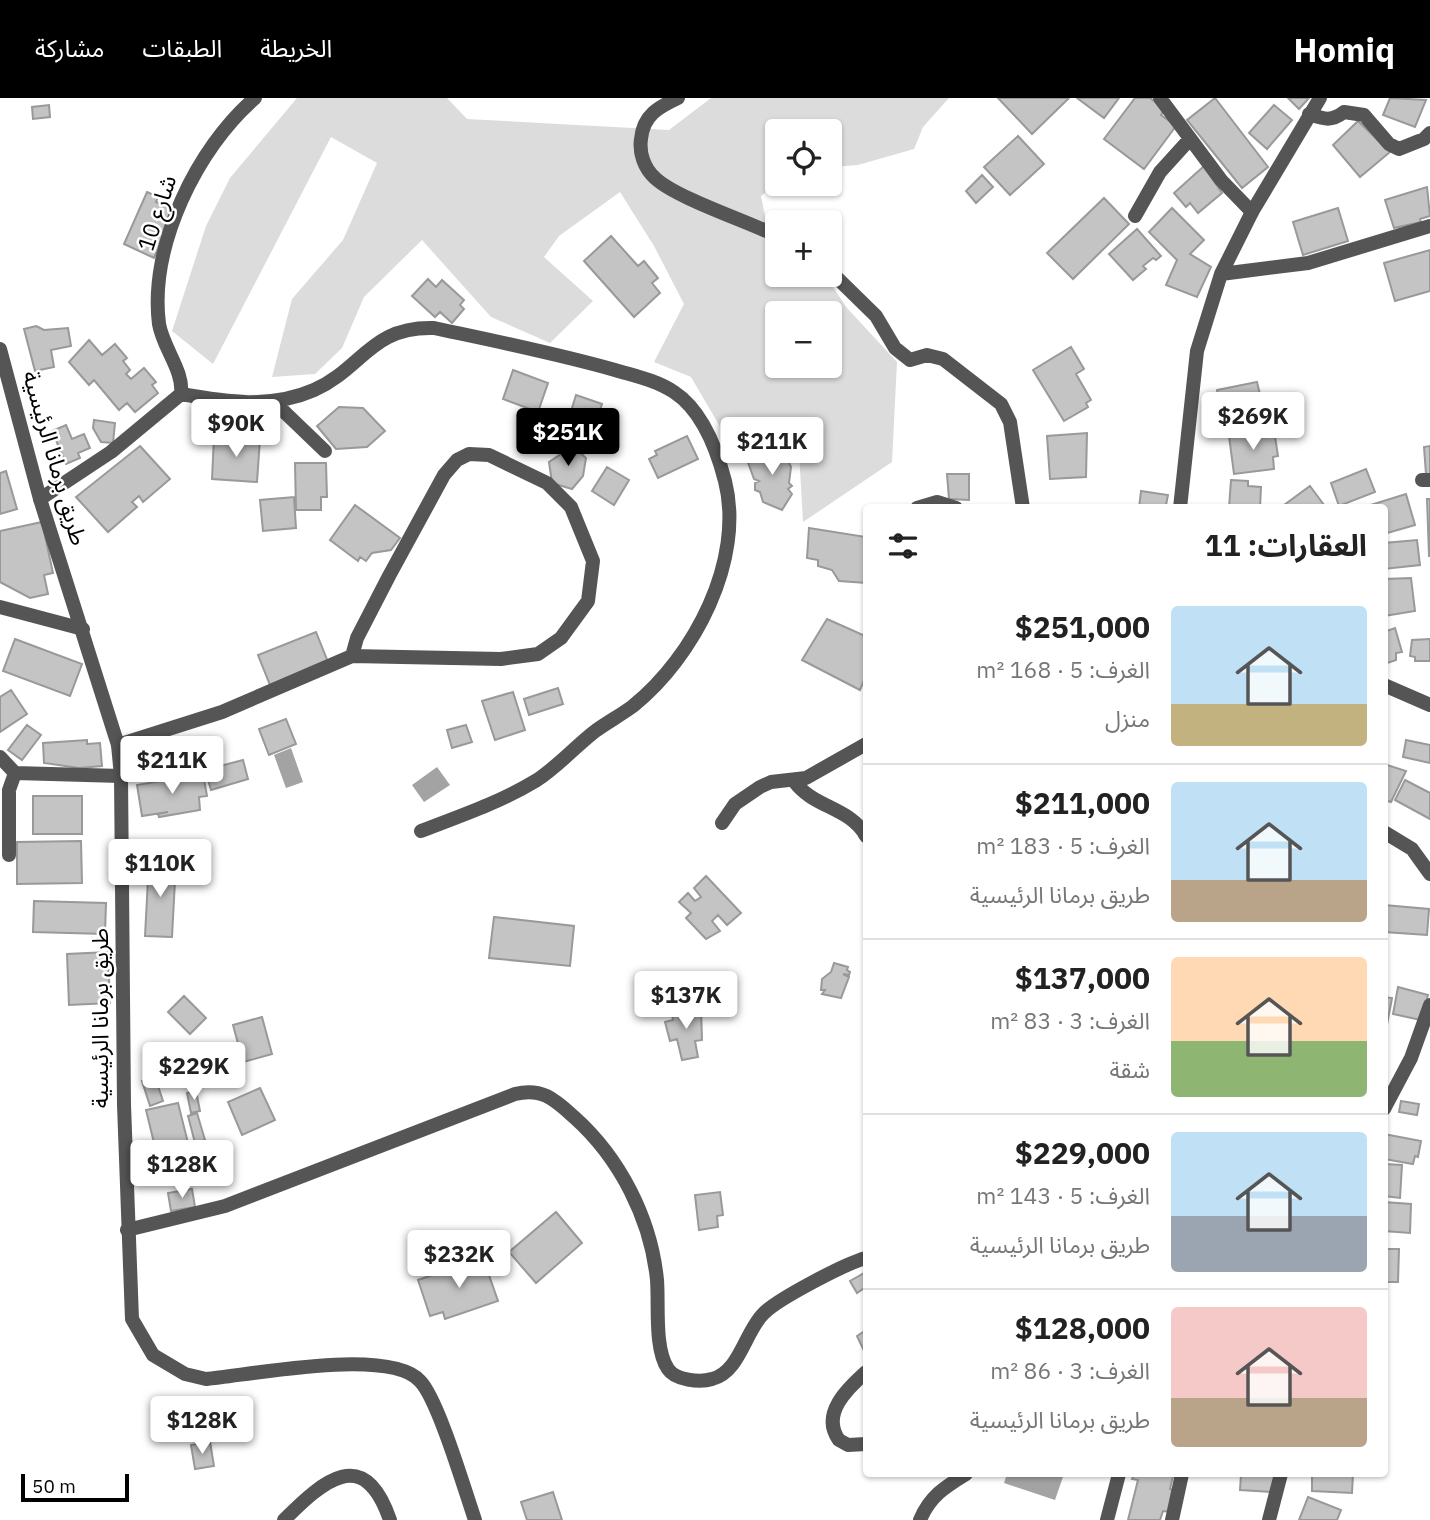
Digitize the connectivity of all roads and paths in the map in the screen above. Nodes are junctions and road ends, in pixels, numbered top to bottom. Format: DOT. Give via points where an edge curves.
graph roads {
  1 [pos="255,98"];
  2 [pos="678,98"];
  3 [pos="1160,98"];
  4 [pos="1320,98"];
  5 [pos="1309,114"];
  6 [pos="1430,133"];
  7 [pos="1189,139"];
  8 [pos="1252,212"];
  9 [pos="1135,216"];
  10 [pos="1430,226"];
  11 [pos="765,231"];
  12 [pos="1221,274"];
  13 [pos="842,283"];
  14 [pos="0,349"];
  15 [pos="181,394"];
  16 [pos="274,402"];
  17 [pos="325,451"];
  18 [pos="40,499"];
  19 [pos="1022,504"];
  20 [pos="1180,504"];
  21 [pos="1,609"];
  22 [pos="83,629"];
  23 [pos="352,656"];
  24 [pos="1388,687"];
  25 [pos="1430,705"];
  26 [pos="118,744"];
  27 [pos="863,746"];
  28 [pos="0,757"];
  29 [pos="15,773"];
  30 [pos="121,776"];
  31 [pos="794,781"];
  32 [pos="722,823"];
  33 [pos="863,829"];
  34 [pos="421,831"];
  35 [pos="1388,834"];
  36 [pos="9,855"];
  37 [pos="1430,874"];
  38 [pos="1430,1004"];
  39 [pos="1388,1101"];
  40 [pos="127,1230"];
  41 [pos="863,1260"];
  42 [pos="863,1375"];
  43 [pos="863,1444"];
  44 [pos="961,1477"];
  45 [pos="1118,1477"];
  46 [pos="1181,1477"];
  47 [pos="1280,1477"];
  48 [pos="284,1520"];
  49 [pos="390,1520"];
  50 [pos="475,1520"];
  51 [pos="920,1520"];
  52 [pos="1107,1520"];
  53 [pos="1172,1520"];
  54 [pos="1269,1520"];
  1 -- 15 [label="street, شارع 10" via="228,122 192,176 167,242 159,320"];
  2 -- 11 [label="street" via="656,108 644,125 640,150 650,173 670,188"];
  3 -- 7 [label="street"];
  4 -- 5 [label="street"];
  5 -- 6 [label="street" via="1326,120 1344,112 1364,115 1399,149"];
  5 -- 8 [label="street"];
  7 -- 8 [label="street"];
  7 -- 9 [label="street" via="1160,172"];
  8 -- 12 [label="street"];
  10 -- 12 [label="street" via="1308,263"];
  12 -- 20 [label="street" via="1197,351"];
  13 -- 19 [label="street" via="876,316 901,355 910,360 927,355 943,359 1001,404 1010,422"];
  14 -- 18 [label="street, طريق برمانا الرئيسية"];
  15 -- 16 [label="street"];
  15 -- 18 [label="street" via="111,452"];
  16 -- 17 [label="street"];
  16 -- 34 [label="street" via="314,390 390,334 434,328 570,357 653,381 675,392 695,412 718,453 729,495 731,527 719,581 696,631 666,671 634,705 539,779 485,807"];
  18 -- 22 [label="street, طريق برمانا الرئيسية"];
  21 -- 22 [label="street"];
  22 -- 26 [label="street, طريق برمانا الرئيسية"];
  23 -- 23 [label="street" via="500,659 538,654 561,638 589,601 593,561 571,507 547,482 489,455 470,454 457,460 444,475 389,576"];
  23 -- 26 [label="street" via="222,712"];
  24 -- 25 [label="street"];
  26 -- 30 [label="street, طريق برمانا الرئيسية"];
  27 -- 31 [label="street"];
  28 -- 29 [label="street"];
  29 -- 30 [label="street"];
  29 -- 36 [label="street" via="9,790"];
  30 -- 40 [label="street, طريق برمانا الرئيسية"];
  31 -- 32 [label="street" via="771,782 747,794"];
  31 -- 33 [label="street" via="814,800 859,822"];
  35 -- 37 [label="street" via="1412,849"];
  38 -- 39 [label="street" via="1415,1050"];
  40 -- 41 [label="street" via="196,1215 515,1094 539,1091 552,1097 600,1142 634,1199 651,1246 665,1364 676,1376 695,1380 720,1376 766,1310"];
  40 -- 50 [label="street, طريق برمانا الرئيسية" via="132,1319 153,1354 185,1374 205,1379 360,1362 391,1367 420,1380"];
  42 -- 43 [label="street" via="839,1401 832,1425 839,1440"];
  44 -- 51 [label="street" via="939,1491"];
  45 -- 52 [label="street"];
  46 -- 53 [label="street"];
  47 -- 54 [label="street"];
  48 -- 49 [label="street" via="309,1495 344,1474 372,1484"];
}
